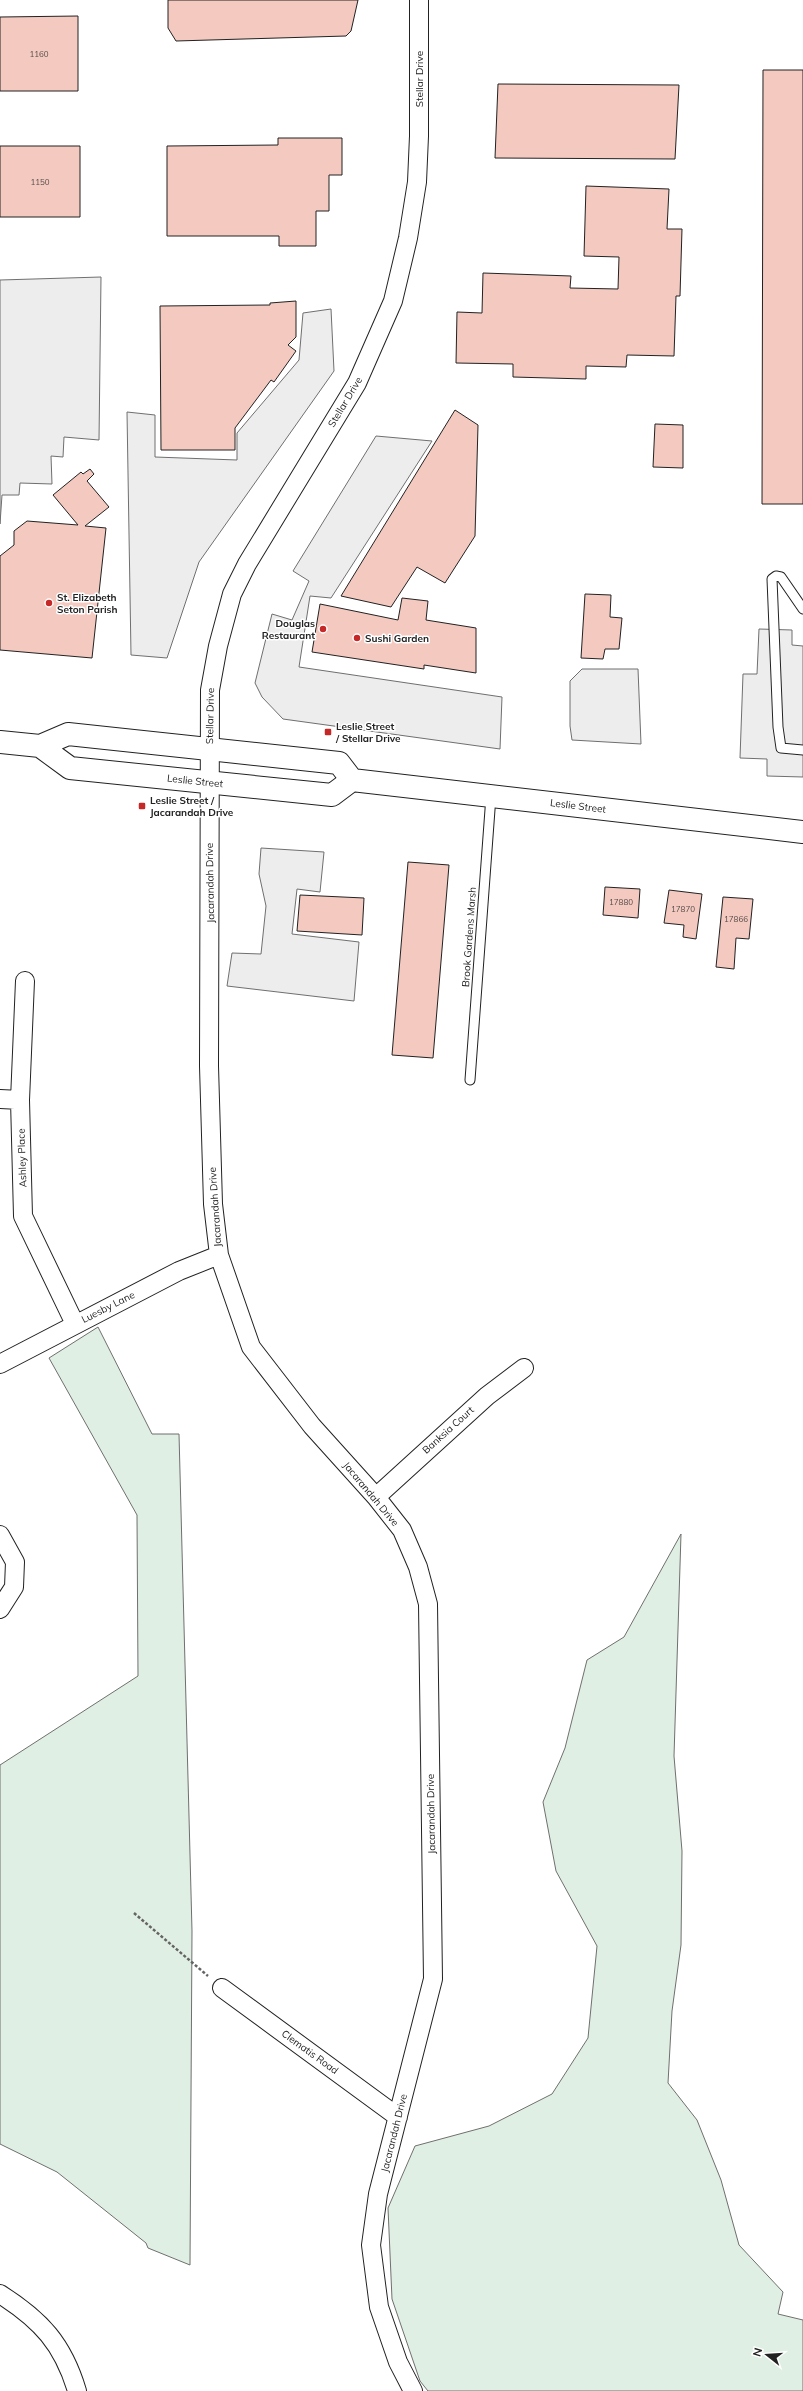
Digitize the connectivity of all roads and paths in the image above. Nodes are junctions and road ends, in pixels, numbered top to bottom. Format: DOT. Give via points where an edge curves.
graph roads {
  1 [pos="419,0"];
  2 [pos="803,609"];
  3 [pos="0,742"];
  4 [pos="40,746"];
  5 [pos="210,748"];
  6 [pos="803,750"];
  7 [pos="352,780"];
  8 [pos="211,783"];
  9 [pos="491,796"];
  10 [pos="803,832"];
  11 [pos="25,981"];
  12 [pos="470,1080"];
  13 [pos="0,1099"];
  14 [pos="20,1100"];
  15 [pos="218,1256"];
  16 [pos="75,1324"];
  17 [pos="0,1364"];
  18 [pos="524,1368"];
  19 [pos="376,1497"];
  20 [pos="0,1534"];
  21 [pos="0,1609"];
  22 [pos="134,1913"];
  23 [pos="222,1988"];
  24 [pos="398,2117"];
  25 [pos="0,2294"];
  26 [pos="77,2391"];
  27 [pos="413,2391"];
  1 -- 5 [label="street, Stellar Drive" via="417,182 408,238 393,301 357,383 281,506 232,594 218,646 210,690"];
  2 -- 6 [label="lane" via="780,577 772,579 781,748"];
  3 -- 4 [label="main road"];
  4 -- 5 [label="main road" via="68,734"];
  4 -- 8 [label="main road, Leslie Street" via="70,768"];
  5 -- 7 [label="main road" via="339,763"];
  5 -- 8 [label="street, Stellar Drive"];
  7 -- 8 [label="main road, Leslie Street" via="332,795"];
  7 -- 9 [label="main road, Leslie Street"];
  8 -- 15 [label="street, Jacarandah Drive" via="208,848 211,936 209,1066 213,1204"];
  9 -- 10 [label="main road, Leslie Street"];
  9 -- 12 [label="lane, Brook Gardens Marsh"];
  11 -- 14 [label="street, Ashley Place"];
  13 -- 14 [label="street"];
  14 -- 16 [label="street, Ashley Place" via="23,1216"];
  15 -- 16 [label="street, Luesby Lane" via="179,1271"];
  15 -- 19 [label="street, Jacarandah Drive" via="251,1347 312,1426"];
  16 -- 17 [label="street, Luesby Lane"];
  18 -- 19 [label="street, Banksia Court" via="487,1396"];
  19 -- 24 [label="street, Jacarandah Drive" via="402,1530 418,1567 428,1604 433,1979"];
  20 -- 21 [label="street" via="15,1562 14,1587"];
  22 -- 23 [label="path"];
  23 -- 24 [label="street, Clematis Road"];
  24 -- 27 [label="street, Jacarandah Drive" via="378,2194 371,2245 379,2307 398,2362"];
  25 -- 26 [label="street" via="28,2311 48,2333 70,2368"];
}
